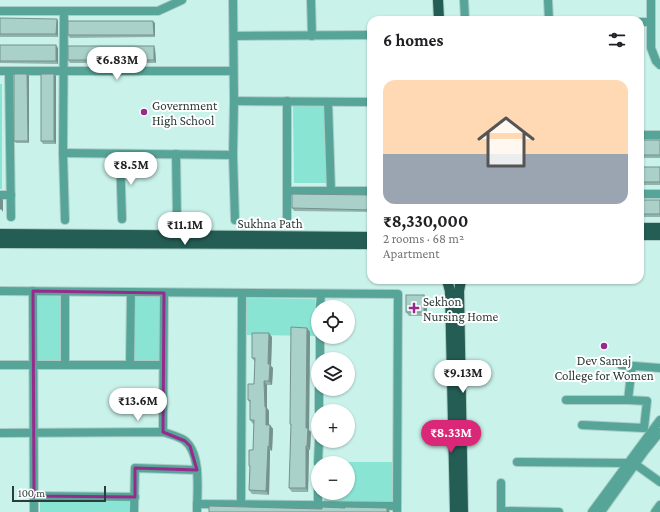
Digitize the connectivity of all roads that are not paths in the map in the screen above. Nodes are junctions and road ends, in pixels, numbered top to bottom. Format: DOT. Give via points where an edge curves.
graph roads {
  1 [pos="182,0"];
  2 [pos="233,0"];
  3 [pos="311,0"];
  4 [pos="438,0"];
  5 [pos="444,0"];
  6 [pos="464,0"];
  7 [pos="548,0"];
  8 [pos="651,0"];
  9 [pos="0,11"];
  10 [pos="64,11"];
  11 [pos="439,16"];
  12 [pos="445,16"];
  13 [pos="465,16"];
  14 [pos="548,16"];
  15 [pos="644,22"];
  16 [pos="651,22"];
  17 [pos="367,35"];
  18 [pos="234,36"];
  19 [pos="312,36"];
  20 [pos="660,65"];
  21 [pos="4,71"];
  22 [pos="64,71"];
  23 [pos="233,71"];
  24 [pos="234,101"];
  25 [pos="287,101"];
  26 [pos="328,102"];
  27 [pos="367,102"];
  28 [pos="644,134"];
  29 [pos="660,135"];
  30 [pos="64,153"];
  31 [pos="120,154"];
  32 [pos="176,154"];
  33 [pos="233,155"];
  34 [pos="287,191"];
  35 [pos="330,191"];
  36 [pos="367,191"];
  37 [pos="0,194"];
  38 [pos="644,194"];
  39 [pos="660,194"];
  40 [pos="11,195"];
  41 [pos="11,217"];
  42 [pos="122,219"];
  43 [pos="65,220"];
  44 [pos="177,220"];
  45 [pos="235,220"];
  46 [pos="288,221"];
  47 [pos="644,228"];
  48 [pos="660,228"];
  49 [pos="0,234"];
  50 [pos="644,235"];
  51 [pos="660,235"];
  52 [pos="367,237"];
  53 [pos="0,243"];
  54 [pos="367,244"];
  55 [pos="448,284"];
  56 [pos="459,284"];
  57 [pos="0,291"];
  58 [pos="33,291"];
  59 [pos="65,292"];
  60 [pos="131,292"];
  61 [pos="164,292"];
  62 [pos="242,293"];
  63 [pos="321,294"];
  64 [pos="321,300"];
  65 [pos="0,365"];
  66 [pos="33,365"];
  67 [pos="65,365"];
  68 [pos="130,365"];
  69 [pos="163,365"];
  70 [pos="620,365"];
  71 [pos="632,366"];
  72 [pos="660,368"];
  73 [pos="566,400"];
  74 [pos="628,400"];
  75 [pos="660,420"];
  76 [pos="582,425"];
  77 [pos="163,432"];
  78 [pos="660,432"];
  79 [pos="0,433"];
  80 [pos="34,433"];
  81 [pos="517,462"];
  82 [pos="632,463"];
  83 [pos="196,470"];
  84 [pos="660,482"];
  85 [pos="501,484"];
  86 [pos="34,496"];
  87 [pos="135,497"];
  88 [pos="318,500"];
  89 [pos="241,505"];
  90 [pos="318,505"];
  91 [pos="660,505"];
  92 [pos="197,508"];
  93 [pos="397,509"];
  94 [pos="501,511"];
  95 [pos="34,512"];
  96 [pos="134,512"];
  97 [pos="455,512"];
  98 [pos="464,512"];
  99 [pos="559,512"];
  100 [pos="592,512"];
  101 [pos="600,512"];
  102 [pos="655,512"];
  1 -- 10 [label="street" via="158,11"];
  2 -- 18 [label="street"];
  3 -- 19 [label="street"];
  4 -- 11 [label="main road"];
  5 -- 12 [label="main road"];
  6 -- 13 [label="street"];
  7 -- 14 [label="street"];
  8 -- 16 [label="street"];
  9 -- 10 [label="street"];
  10 -- 22 [label="street"];
  15 -- 16 [label="street"];
  16 -- 20 [label="street" via="651,48"];
  17 -- 19 [label="street"];
  18 -- 19 [label="street"];
  18 -- 23 [label="street"];
  21 -- 22 [label="street"];
  21 -- 40 [label="street"];
  22 -- 23 [label="street"];
  22 -- 30 [label="street"];
  23 -- 24 [label="street"];
  24 -- 25 [label="street"];
  24 -- 33 [label="street"];
  25 -- 26 [label="street"];
  25 -- 34 [label="street"];
  26 -- 27 [label="street"];
  26 -- 35 [label="street"];
  28 -- 29 [label="street"];
  30 -- 31 [label="street"];
  30 -- 43 [label="street"];
  31 -- 32 [label="street"];
  31 -- 42 [label="street"];
  32 -- 33 [label="street"];
  32 -- 44 [label="street"];
  33 -- 45 [label="street"];
  34 -- 35 [label="street"];
  34 -- 46 [label="street"];
  35 -- 36 [label="street"];
  37 -- 40 [label="street"];
  38 -- 39 [label="street"];
  40 -- 41 [label="street"];
  47 -- 48 [label="main road"];
  49 -- 52 [label="main road, Sukhna Path"];
  50 -- 51 [label="main road"];
  53 -- 54 [label="main road, Sukhna Path"];
  55 -- 97 [label="main road"];
  56 -- 98 [label="main road"];
  57 -- 58 [label="street"];
  58 -- 59 [label="street"];
  58 -- 66 [label="street"];
  59 -- 60 [label="street"];
  59 -- 67 [label="street"];
  60 -- 61 [label="street"];
  60 -- 68 [label="street"];
  61 -- 62 [label="street"];
  61 -- 69 [label="street"];
  62 -- 63 [label="street"];
  62 -- 89 [label="street"];
  63 -- 64 [label="street"];
  63 -- 93 [label="street" via="398,294"];
  65 -- 66 [label="street"];
  66 -- 67 [label="street"];
  66 -- 80 [label="street"];
  67 -- 68 [label="street"];
  68 -- 69 [label="street"];
  69 -- 77 [label="street"];
  70 -- 71 [label="street"];
  71 -- 72 [label="street"];
  71 -- 74 [label="street"];
  73 -- 74 [label="street"];
  74 -- 76 [label="street" via="647,401 644,428"];
  75 -- 82 [label="street"];
  77 -- 80 [label="street"];
  77 -- 83 [label="street" via="174,435 190,446 195,457"];
  78 -- 82 [label="street"];
  79 -- 80 [label="street"];
  80 -- 86 [label="street"];
  81 -- 82 [label="street"];
  82 -- 84 [label="street"];
  82 -- 100 [label="street"];
  82 -- 101 [label="street"];
  83 -- 87 [label="street" via="134,468"];
  83 -- 92 [label="street"];
  85 -- 94 [label="street"];
  86 -- 87 [label="street"];
  86 -- 95 [label="street"];
  87 -- 96 [label="street"];
  88 -- 90 [label="street"];
  89 -- 90 [label="street"];
  89 -- 92 [label="street"];
  90 -- 93 [label="street"];
  91 -- 102 [label="street"];
  94 -- 99 [label="street"];
}
